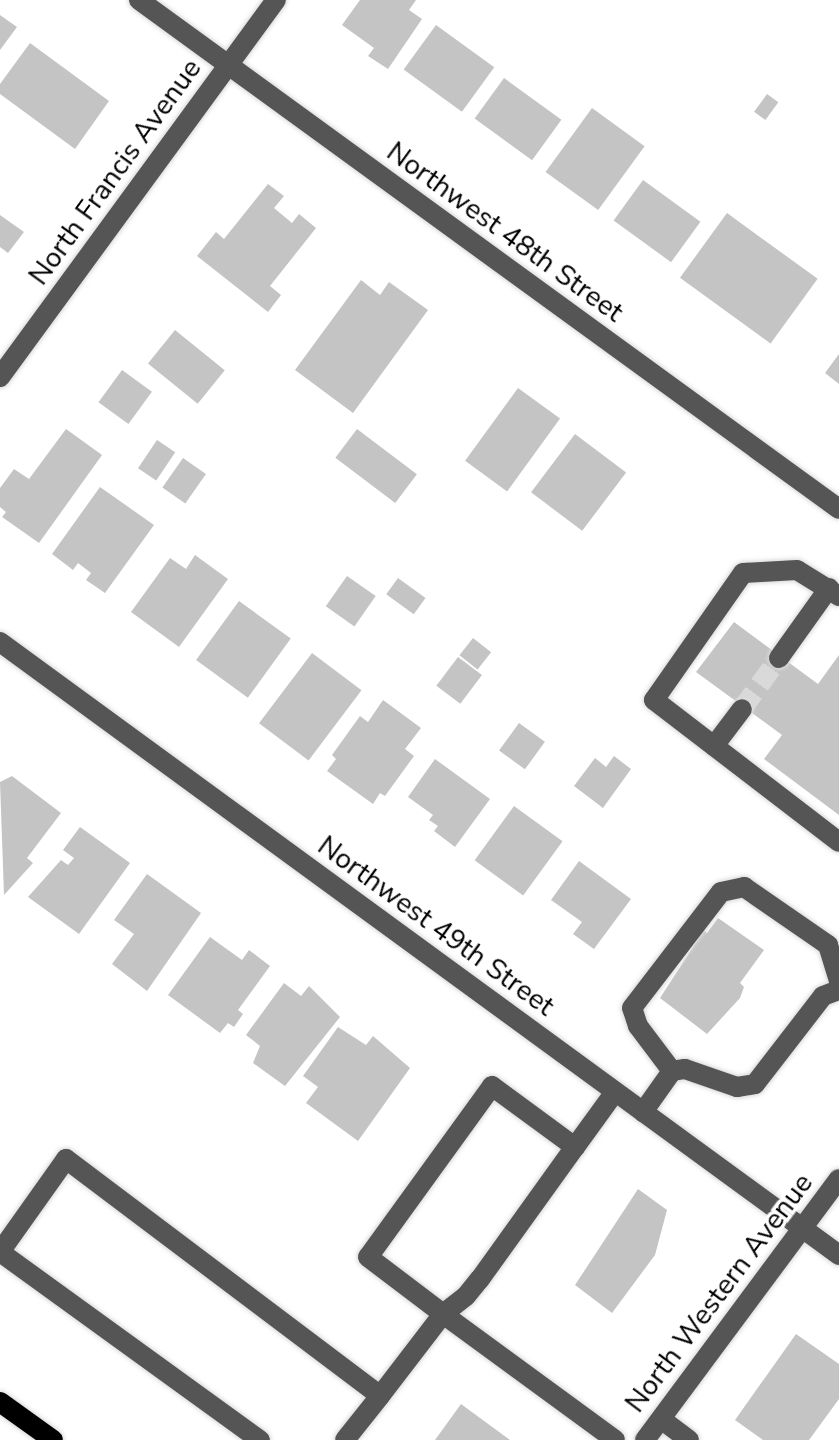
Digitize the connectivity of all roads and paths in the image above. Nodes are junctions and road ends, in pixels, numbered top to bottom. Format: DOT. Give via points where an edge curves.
graph roads {
  1 [pos="139,0"];
  2 [pos="276,0"];
  3 [pos="228,65"];
  4 [pos="0,377"];
  5 [pos="839,509"];
  6 [pos="834,592"];
  7 [pos="0,642"];
  8 [pos="779,658"];
  9 [pos="742,709"];
  10 [pos="714,746"];
  11 [pos="839,842"];
  12 [pos="839,980"];
  13 [pos="839,990"];
  14 [pos="672,1071"];
  15 [pos="615,1092"];
  16 [pos="643,1112"];
  17 [pos="575,1147"];
  18 [pos="839,1179"];
  19 [pos="803,1229"];
  20 [pos="0,1252"];
  21 [pos="839,1255"];
  22 [pos="443,1314"];
  23 [pos="380,1396"];
  24 [pos="0,1402"];
  25 [pos="661,1419"];
  26 [pos="53,1440"];
  27 [pos="260,1440"];
  28 [pos="345,1440"];
  29 [pos="615,1440"];
  30 [pos="645,1440"];
  31 [pos="689,1440"];
  1 -- 3 [label="street, Northwest 48th Street"];
  2 -- 3 [label="street, North Francis Avenue"];
  3 -- 4 [label="street, North Francis Avenue"];
  3 -- 5 [label="street, Northwest 48th Street"];
  6 -- 8 [label="street"];
  6 -- 10 [label="street" via="797,570 743,573 654,700"];
  7 -- 15 [label="street, Northwest 49th Street"];
  9 -- 10 [label="street"];
  10 -- 11 [label="street"];
  12 -- 14 [label="street" via="828,945 744,887 721,892 632,1008 638,1026"];
  13 -- 14 [label="street" via="823,996 755,1084 737,1087 685,1069"];
  14 -- 16 [label="street"];
  15 -- 16 [label="street, Northwest 49th Street"];
  15 -- 17 [label="street"];
  16 -- 19 [label="street, Northwest 49th Street"];
  17 -- 22 [label="street" via="466,1296"];
  17 -- 22 [label="street" via="492,1086 368,1257"];
  18 -- 19 [label="street, North Western Avenue"];
  19 -- 21 [label="street, Northwest 49th Street"];
  19 -- 25 [label="street, North Western Avenue"];
  20 -- 23 [label="street" via="66,1159"];
  20 -- 27 [label="street"];
  22 -- 23 [label="street"];
  22 -- 29 [label="street"];
  23 -- 28 [label="street"];
  24 -- 26 [label="main road"];
  25 -- 30 [label="street, North Western Avenue"];
  25 -- 31 [label="street"];
}
